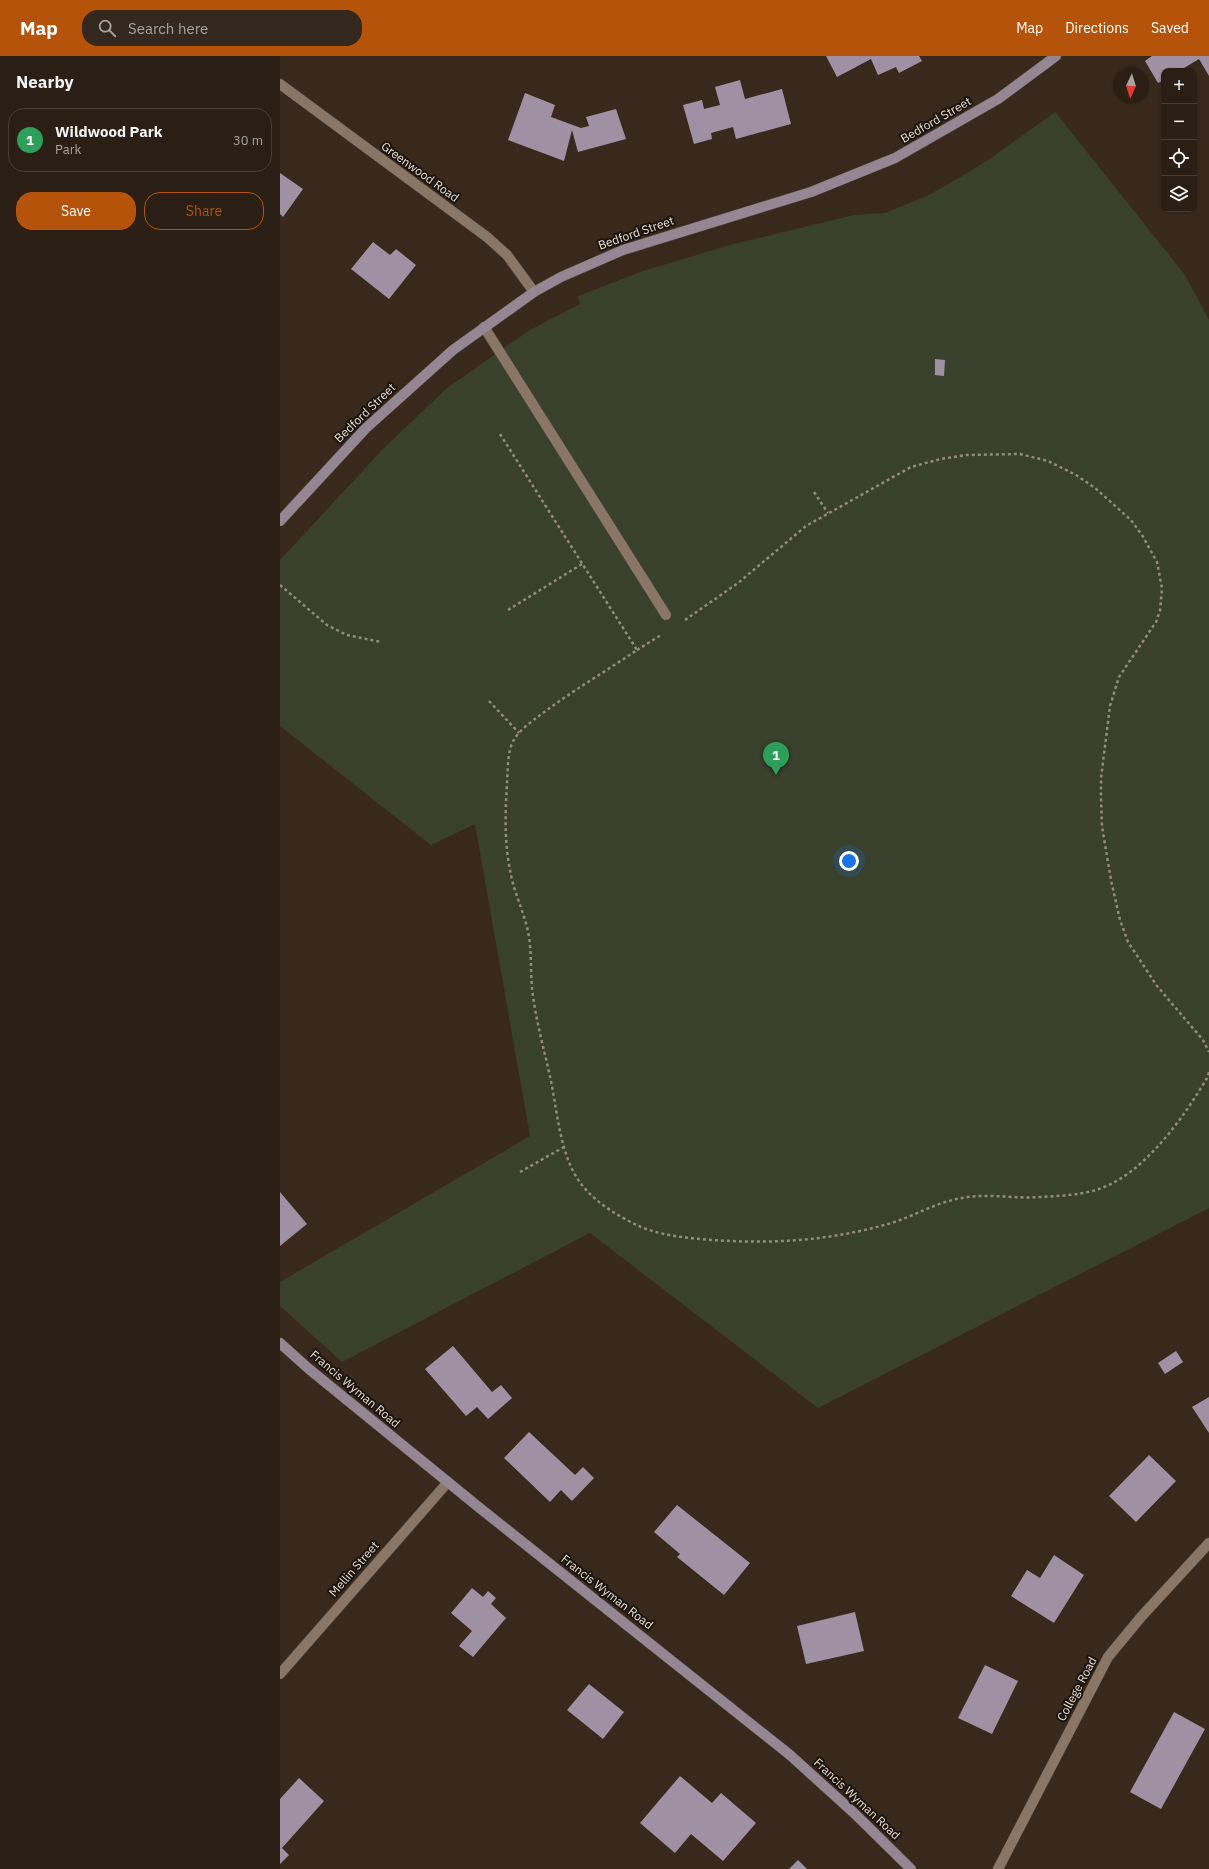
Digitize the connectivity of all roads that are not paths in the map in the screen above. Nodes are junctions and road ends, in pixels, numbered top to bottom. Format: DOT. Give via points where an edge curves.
graph roads {
  1 [pos="1056,56"];
  2 [pos="280,84"];
  3 [pos="534,292"];
  4 [pos="484,327"];
  5 [pos="280,521"];
  6 [pos="666,615"];
  7 [pos="280,1343"];
  8 [pos="448,1482"];
  9 [pos="1209,1543"];
  10 [pos="280,1674"];
  11 [pos="911,1869"];
  12 [pos="998,1869"];
  1 -- 3 [label="main road, Bedford Street" via="998,99 895,158 811,192 623,250 561,277"];
  2 -- 3 [label="street, Greenwood Road" via="487,237 507,255"];
  3 -- 4 [label="main road, Bedford Street"];
  4 -- 5 [label="main road, Bedford Street" via="453,350 366,428"];
  4 -- 6 [label="street"];
  7 -- 8 [label="main road, Francis Wyman Road"];
  8 -- 10 [label="street, Mellin Street"];
  8 -- 11 [label="main road, Francis Wyman Road" via="790,1755"];
  9 -- 12 [label="street, College Road" via="1108,1657"];
}
